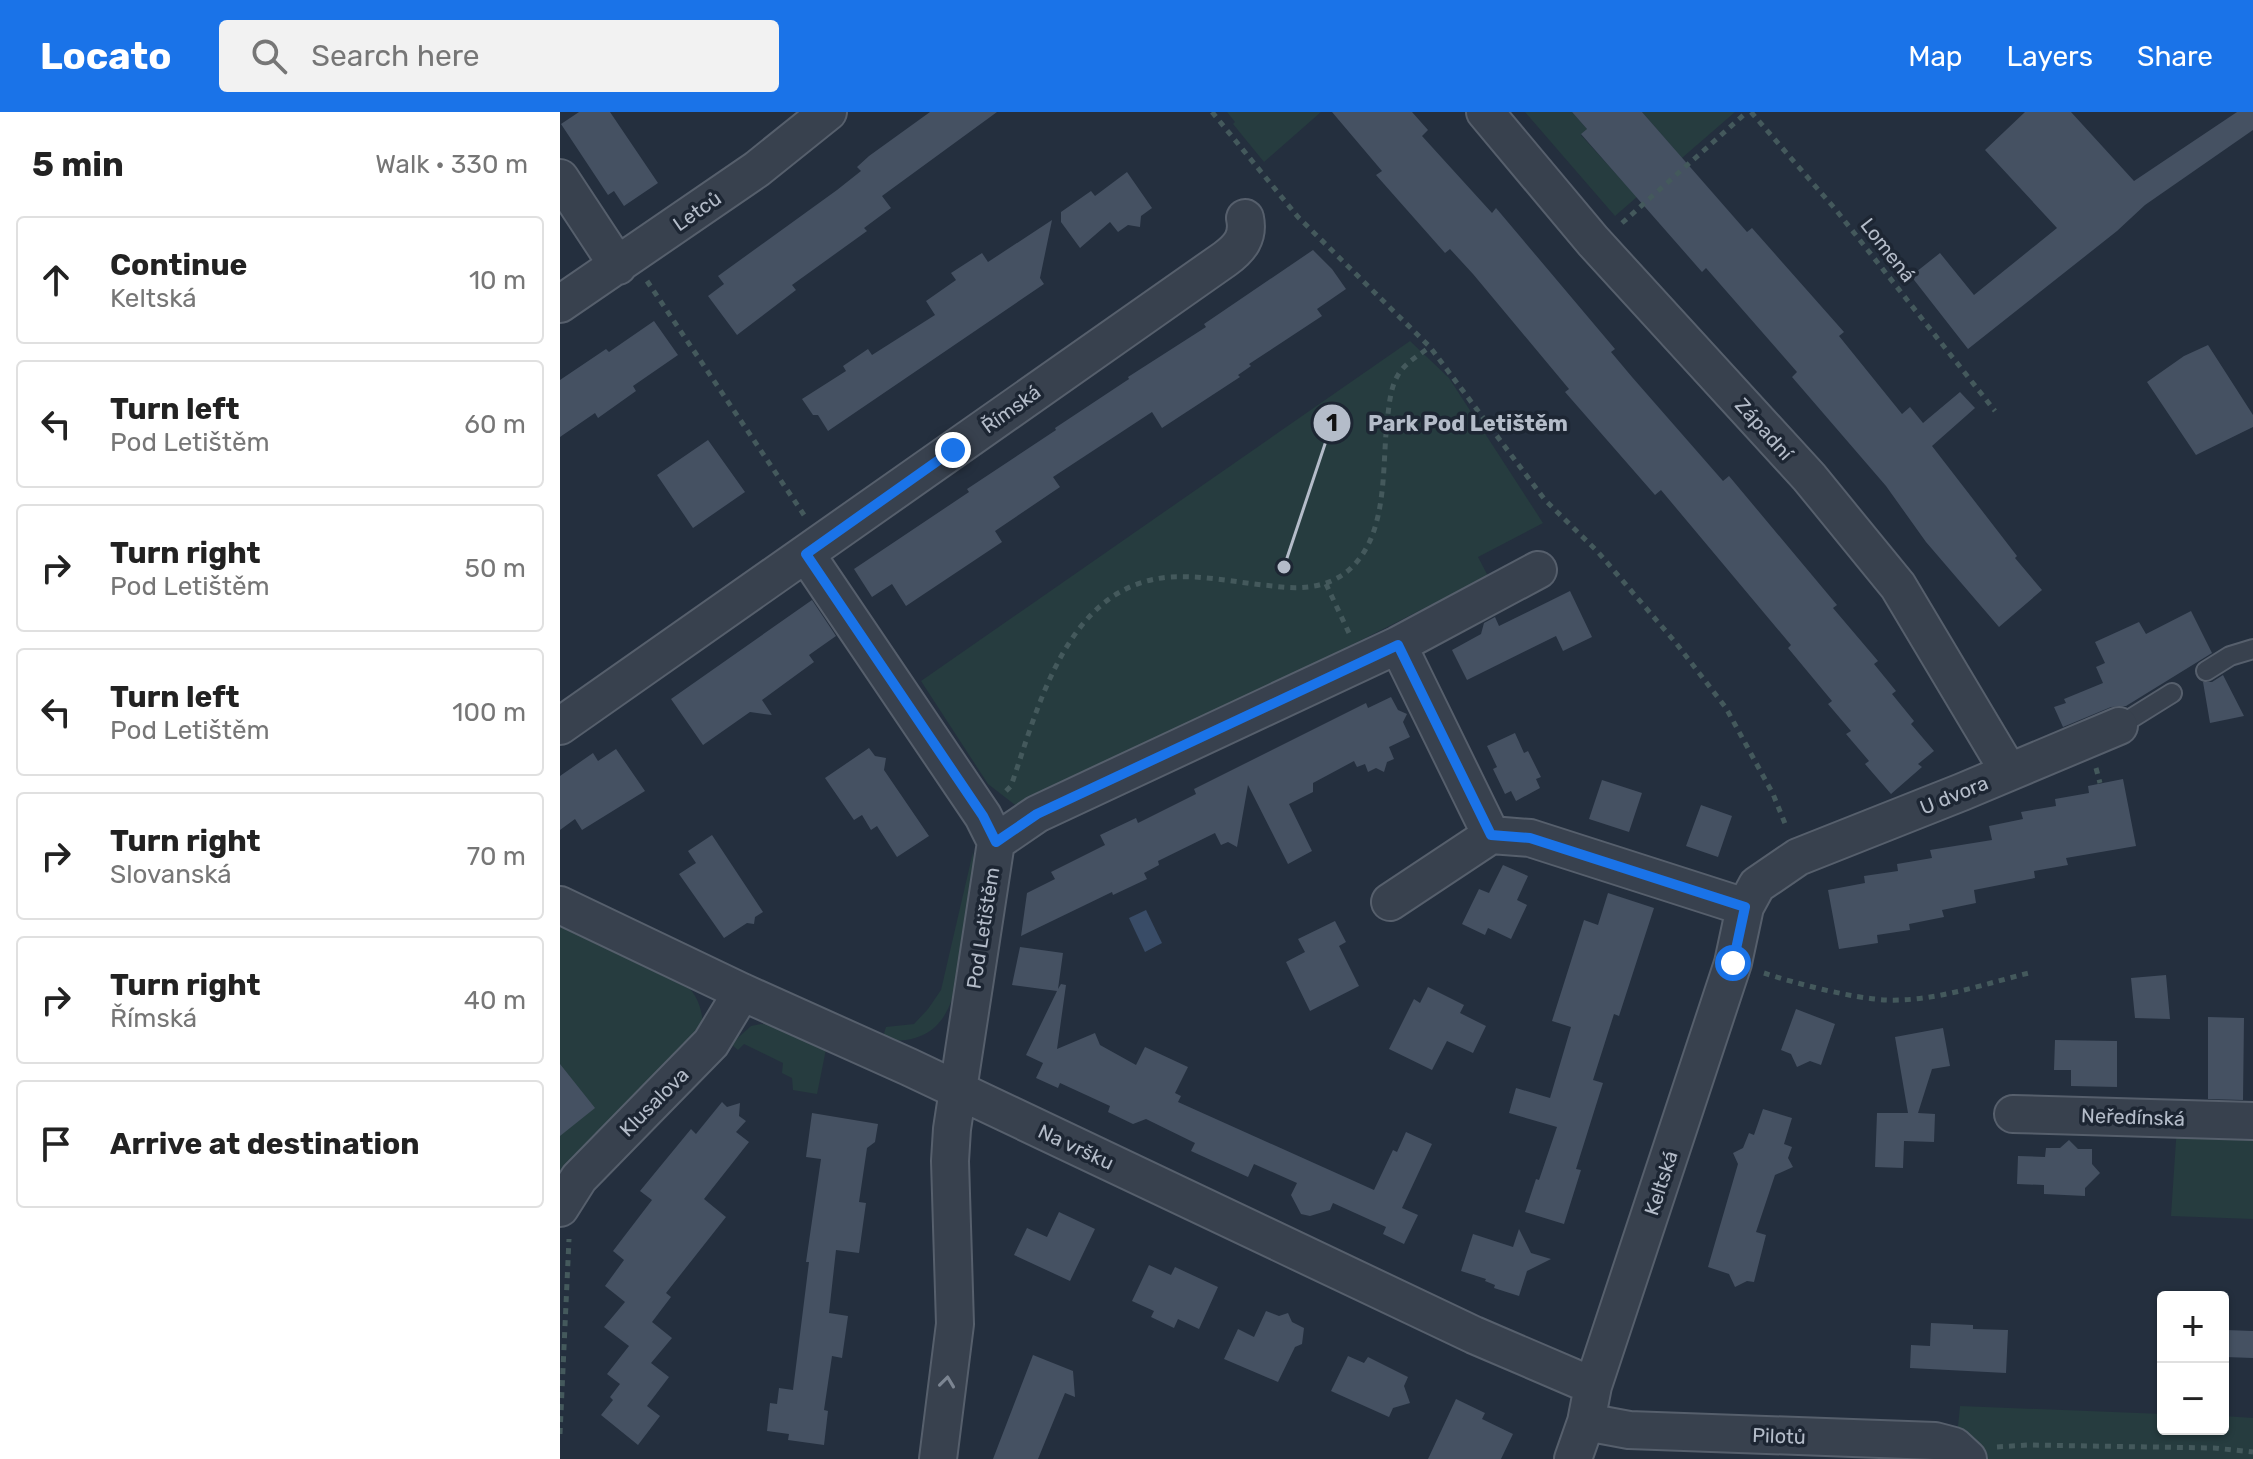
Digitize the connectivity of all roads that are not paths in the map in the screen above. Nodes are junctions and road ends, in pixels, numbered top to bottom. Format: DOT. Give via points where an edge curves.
graph roads {
  1 [pos="828,112"];
  2 [pos="1485,112"];
  3 [pos="560,178"];
  4 [pos="1245,218"];
  5 [pos="625,261"];
  6 [pos="560,304"];
  7 [pos="815,549"];
  8 [pos="1538,570"];
  9 [pos="1398,645"];
  10 [pos="2253,649"];
  11 [pos="2206,671"];
  12 [pos="2172,693"];
  13 [pos="560,726"];
  14 [pos="2119,726"];
  15 [pos="2009,772"];
  16 [pos="1491,835"];
  17 [pos="996,842"];
  18 [pos="1390,902"];
  19 [pos="560,905"];
  20 [pos="1745,907"];
  21 [pos="742,992"];
  22 [pos="957,1090"];
  23 [pos="2013,1114"];
  24 [pos="2253,1121"];
  25 [pos="563,1213"];
  26 [pos="1593,1386"];
  27 [pos="1586,1422"];
  28 [pos="1967,1457"];
  29 [pos="938,1459"];
  30 [pos="1573,1459"];
  1 -- 5 [label="street, Letců"];
  2 -- 15 [label="street, Západní" via="1593,241 1809,477 1898,586"];
  3 -- 5 [label="street"];
  4 -- 7 [label="street, Římská" via="1241,245 1225,259"];
  5 -- 6 [label="street, Letců"];
  7 -- 13 [label="street, Římská"];
  7 -- 17 [label="street"];
  8 -- 9 [label="street, Pod Letištěm"];
  9 -- 16 [label="street"];
  9 -- 17 [label="street, Pod Letištěm" via="1037,814"];
  10 -- 11 [label="lane"];
  12 -- 14 [label="lane, U dvora"];
  14 -- 15 [label="street, U dvora"];
  15 -- 20 [label="street, U dvora" via="1798,857 1757,885"];
  16 -- 18 [label="street"];
  16 -- 20 [label="street" via="1530,838"];
  17 -- 22 [label="street, Pod Letištěm"];
  19 -- 21 [label="street, Na vršku"];
  20 -- 26 [label="street, Keltská" via="1733,963"];
  21 -- 22 [label="street, Na vršku"];
  21 -- 25 [label="street, Klusalova" via="711,1043 579,1178"];
  22 -- 26 [label="street, Na vršku"];
  29 -- 22 [label="street, Pod Letištěm, one-way" via="955,1324 950,1161"];
  23 -- 24 [label="street, Neředínská"];
  26 -- 27 [label="street, Keltská"];
  27 -- 28 [label="street, Pilotů" via="1629,1430 1935,1441 1954,1446"];
  27 -- 30 [label="street, Keltská"];
}
